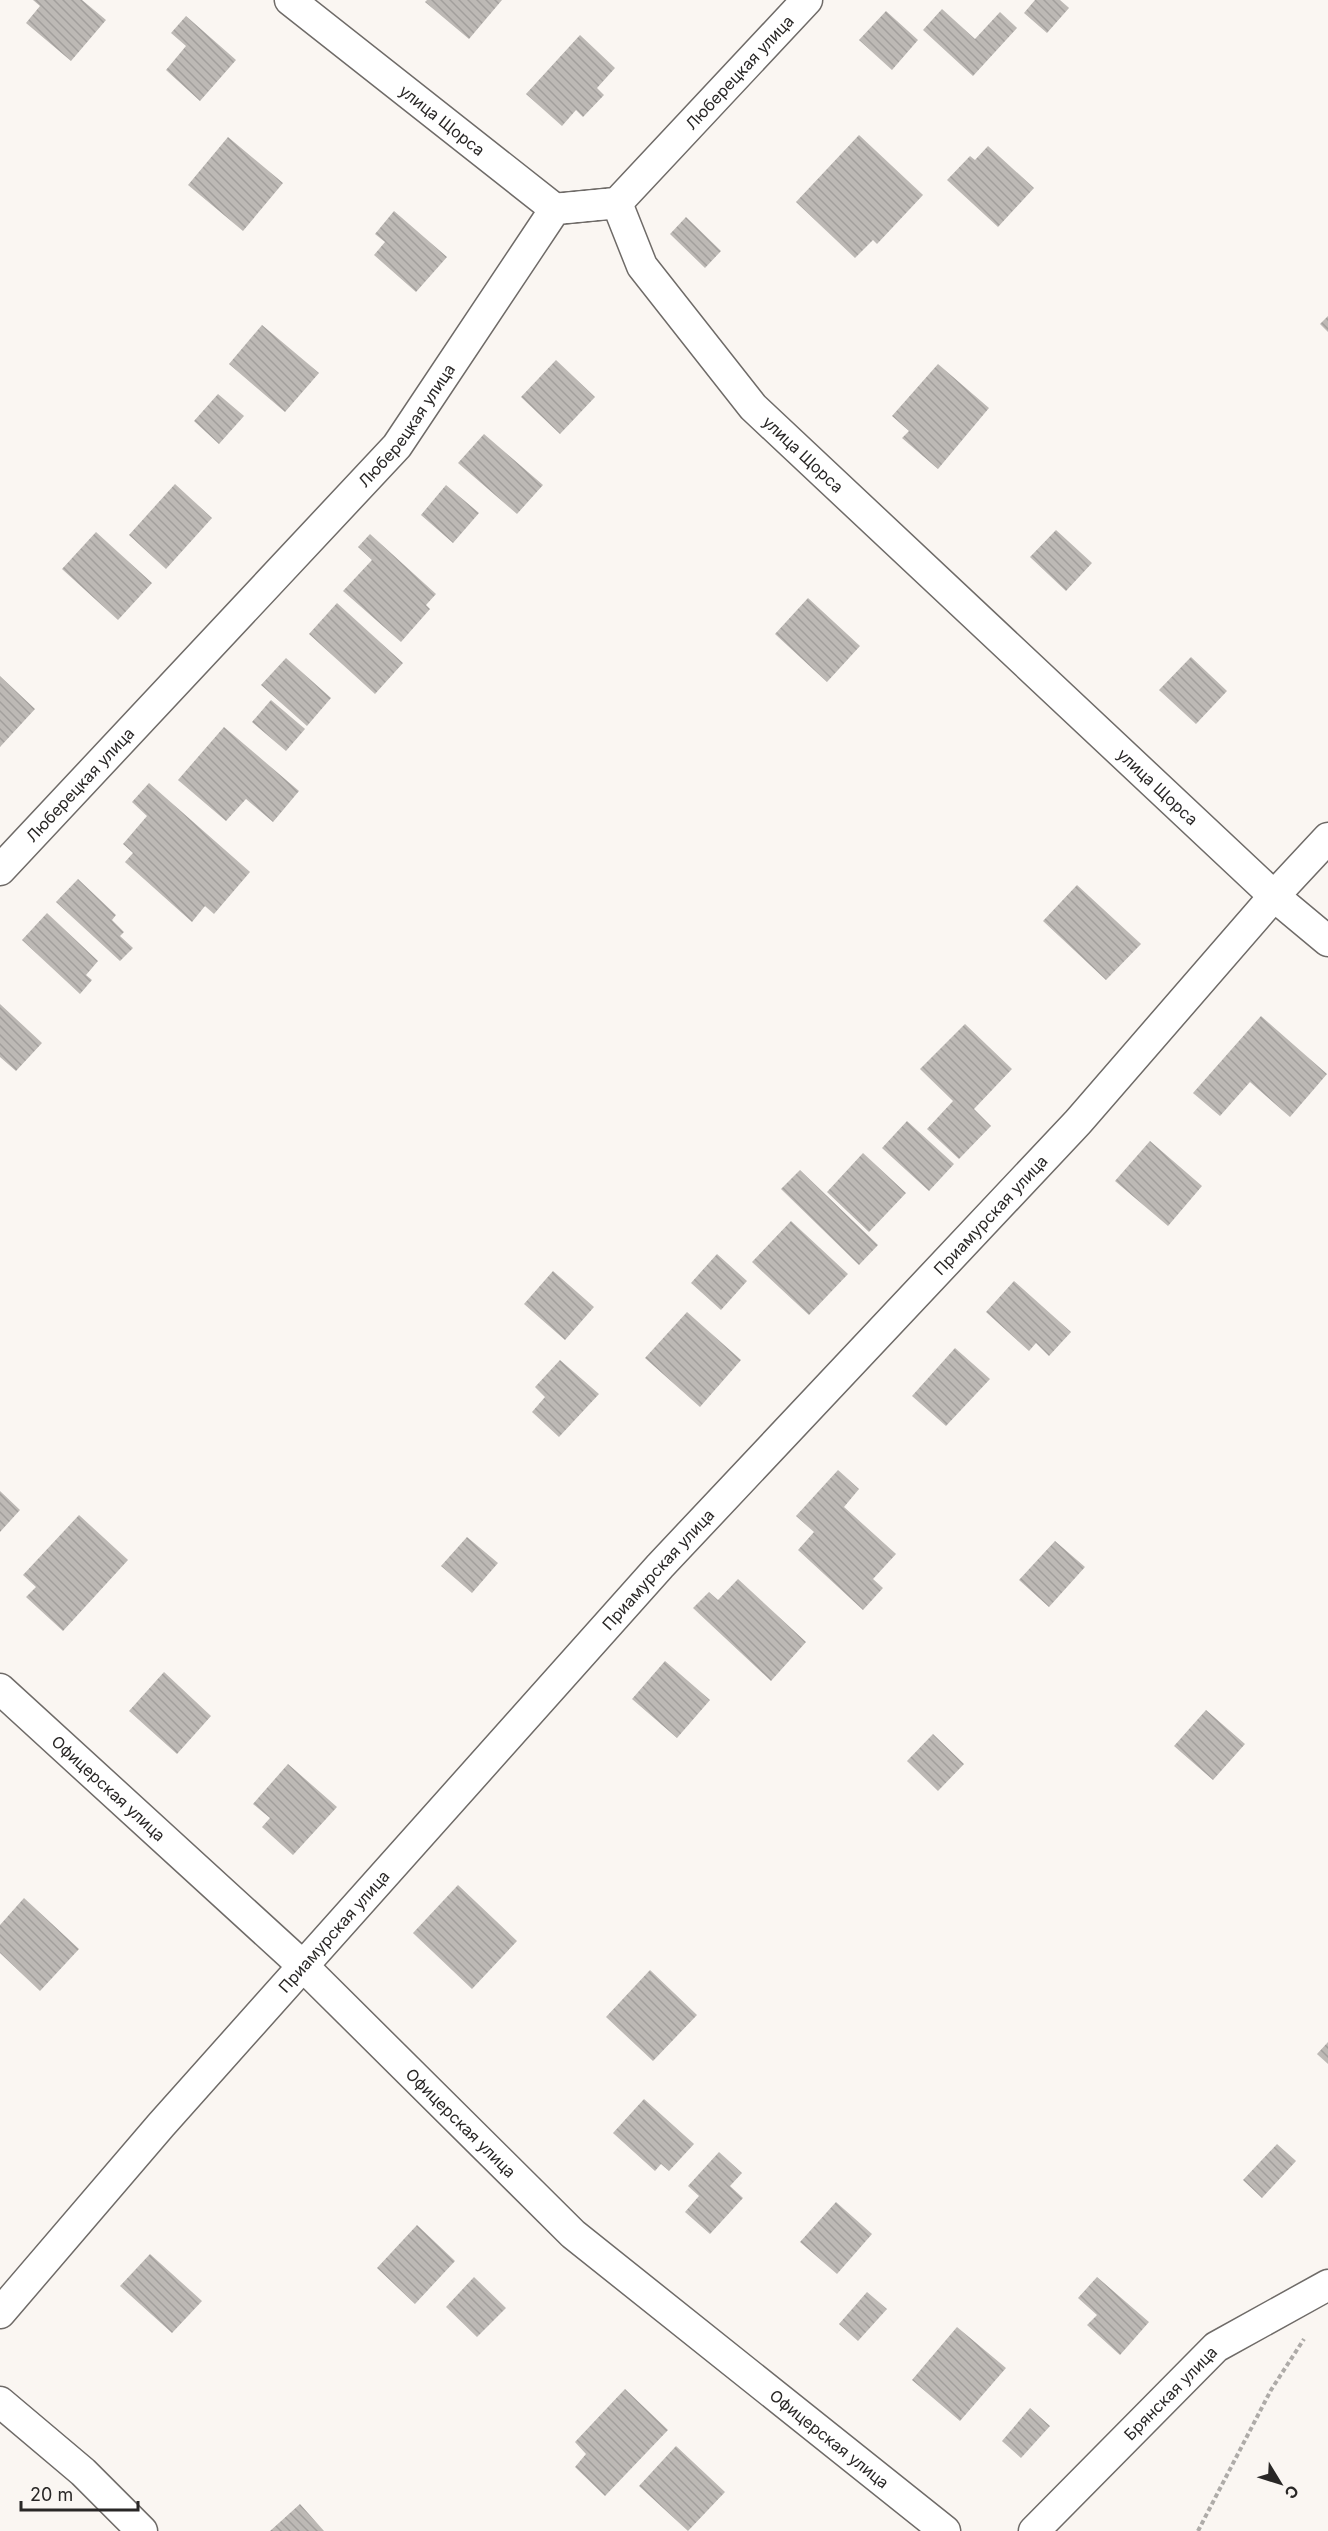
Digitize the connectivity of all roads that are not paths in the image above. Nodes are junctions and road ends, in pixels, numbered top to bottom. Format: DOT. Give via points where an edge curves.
graph roads {
  1 [pos="290,0"];
  2 [pos="807,0"];
  3 [pos="617,203"];
  4 [pos="555,209"];
  5 [pos="1328,838"];
  6 [pos="0,870"];
  7 [pos="1274,896"];
  8 [pos="1328,941"];
  9 [pos="0,1689"];
  10 [pos="303,1966"];
  11 [pos="1328,2285"];
  12 [pos="0,2313"];
  13 [pos="0,2402"];
  14 [pos="142,2531"];
  15 [pos="945,2531"];
  16 [pos="1034,2531"];
  1 -- 4 [label="street, улица Щорса"];
  2 -- 3 [label="street, Люберецкая улица"];
  3 -- 4 [label="street"];
  3 -- 7 [label="street, улица Щорса" via="642,266 753,407"];
  4 -- 6 [label="street, Люберецкая улица" via="397,446"];
  5 -- 7 [label="street, Приамурская улица"];
  7 -- 8 [label="street, улица Щорса"];
  7 -- 10 [label="street, Приамурская улица" via="1078,1122 660,1566"];
  9 -- 10 [label="street, Офицерская улица"];
  10 -- 12 [label="street, Приамурская улица"];
  10 -- 15 [label="street, Офицерская улица" via="573,2234"];
  11 -- 16 [label="street, Брянская улица" via="1216,2347"];
  13 -- 14 [label="street" via="83,2472"];
}
